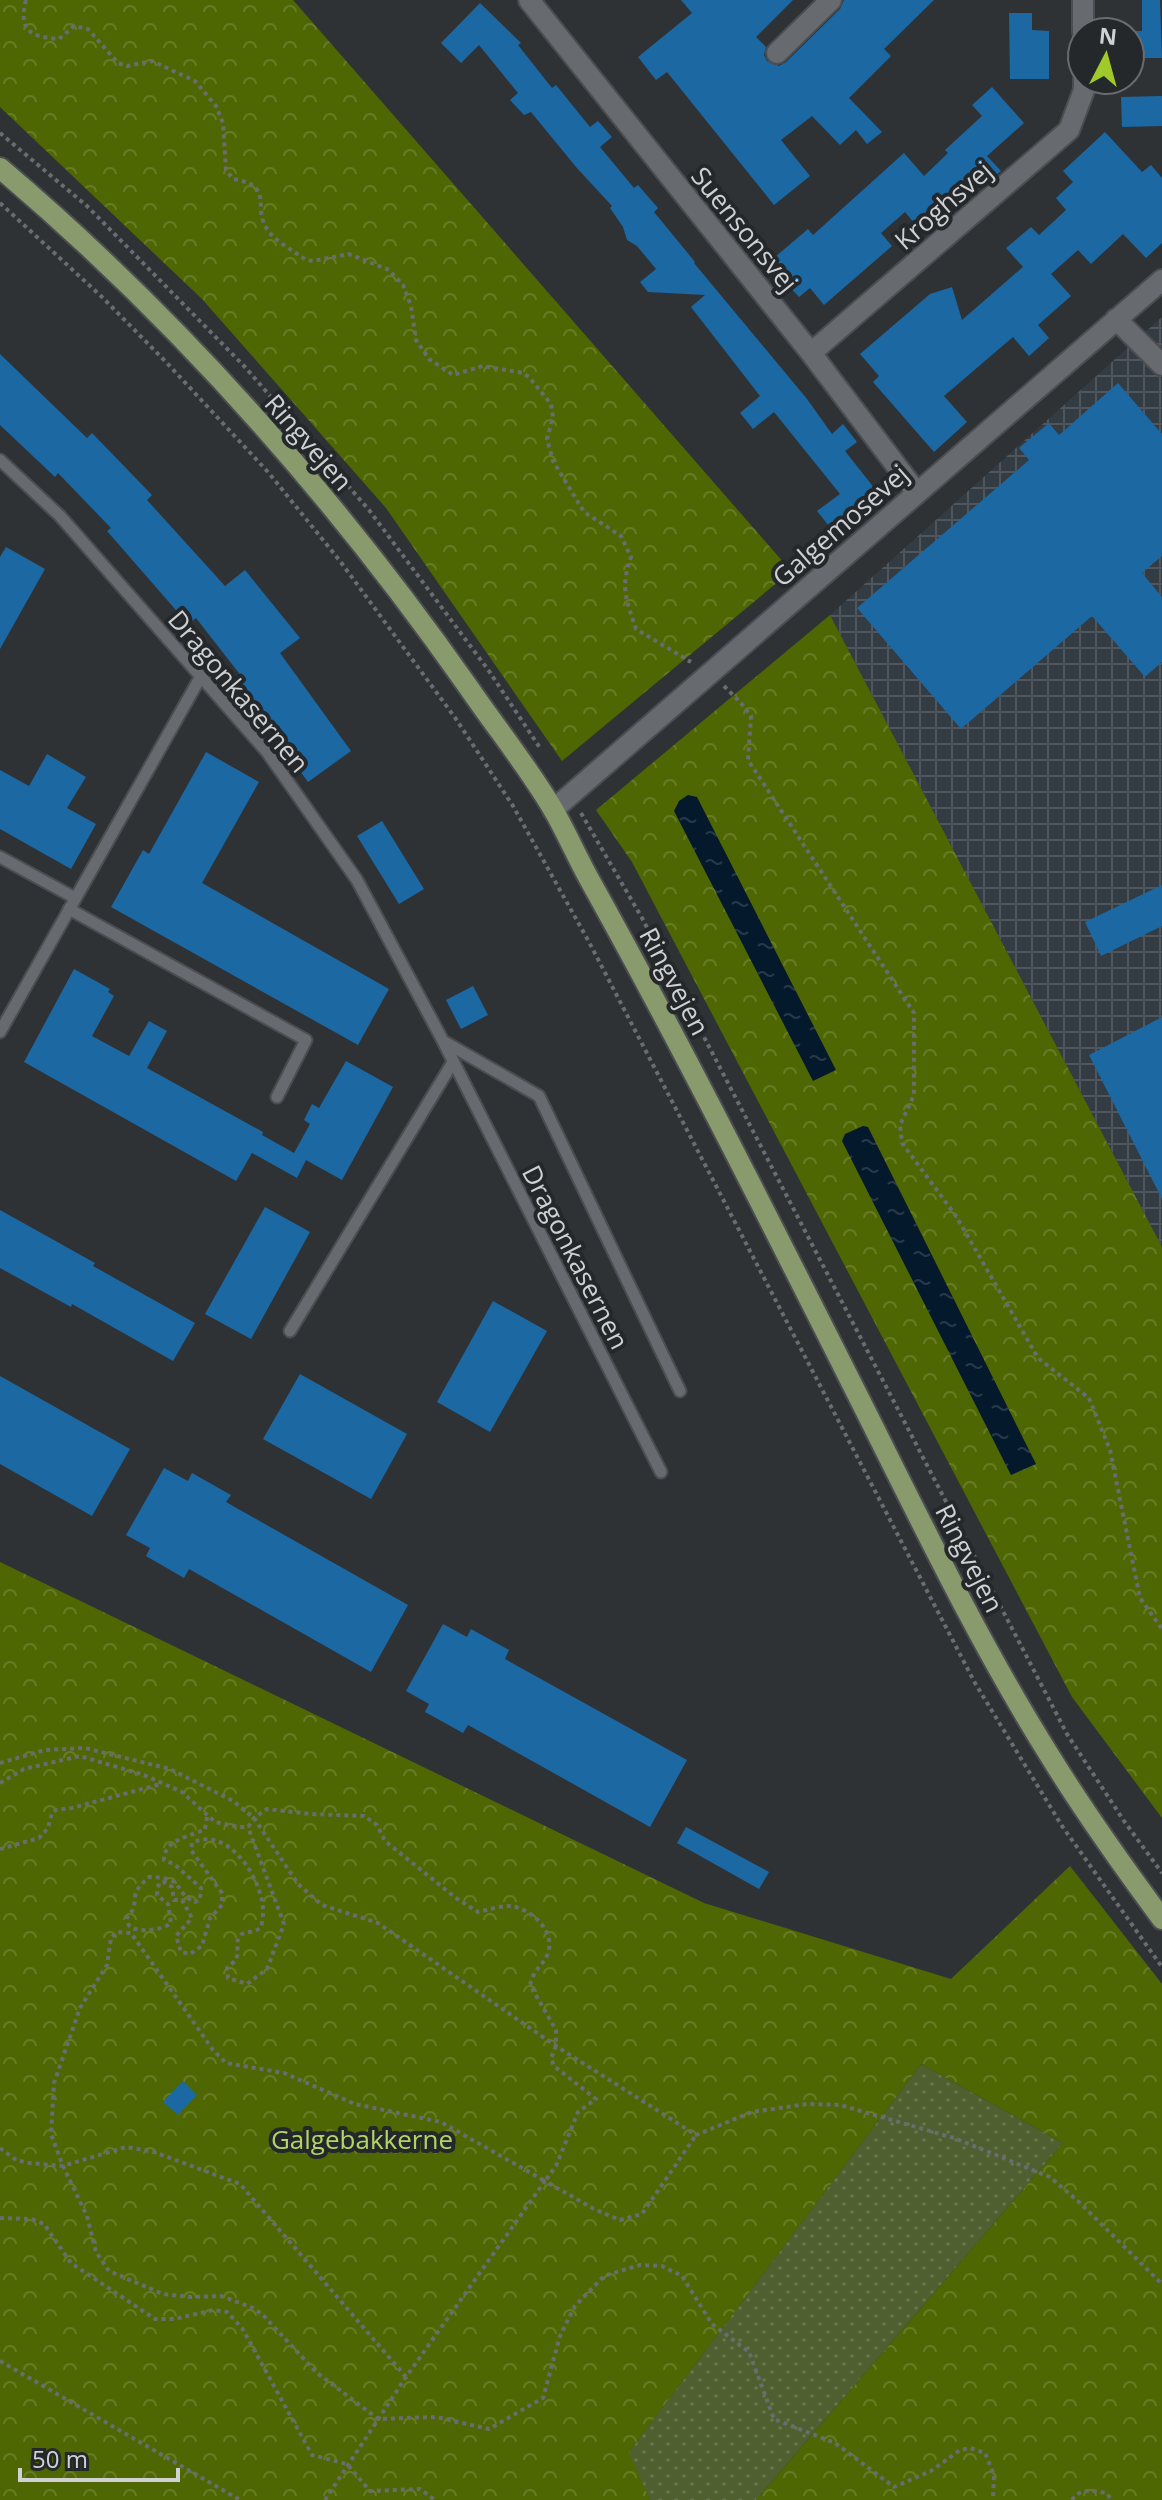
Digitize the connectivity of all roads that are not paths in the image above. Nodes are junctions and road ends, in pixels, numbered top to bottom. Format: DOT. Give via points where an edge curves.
graph roads {
  1 [pos="529,0"];
  2 [pos="831,0"];
  3 [pos="777,53"];
  4 [pos="1082,96"];
  5 [pos="0,168"];
  6 [pos="1162,280"];
  7 [pos="1116,319"];
  8 [pos="811,353"];
  9 [pos="1162,365"];
  10 [pos="0,460"];
  11 [pos="917,493"];
  12 [pos="200,678"];
  13 [pos="553,810"];
  14 [pos="0,857"];
  15 [pos="72,904"];
  16 [pos="0,1032"];
  17 [pos="443,1041"];
  18 [pos="453,1062"];
  19 [pos="277,1097"];
  20 [pos="290,1331"];
  21 [pos="680,1391"];
  22 [pos="661,1472"];
  23 [pos="1162,1919"];
  1 -- 8 [label="street, Suensonsvej"];
  2 -- 3 [label="street"];
  4 -- 8 [label="street, Kroghsvej" via="1069,130"];
  5 -- 13 [label="main road, Ringvejen" via="69,226 177,333 298,467 417,617"];
  6 -- 7 [label="street, Galgemosevej"];
  7 -- 9 [label="street"];
  7 -- 11 [label="street, Galgemosevej"];
  8 -- 11 [label="street, Suensonsvej"];
  10 -- 12 [label="lane, Dragonkasernen" via="60,516"];
  11 -- 13 [label="street, Galgemosevej"];
  12 -- 15 [label="lane"];
  12 -- 17 [label="lane, Dragonkasernen" via="267,752 357,880"];
  13 -- 23 [label="main road, Ringvejen" via="684,1053 997,1665 1048,1753"];
  14 -- 15 [label="lane"];
  15 -- 16 [label="lane"];
  15 -- 19 [label="lane" via="306,1040"];
  17 -- 18 [label="lane, Dragonkasernen"];
  17 -- 21 [label="lane" via="539,1096"];
  18 -- 20 [label="lane"];
  18 -- 22 [label="lane, Dragonkasernen"];
}
